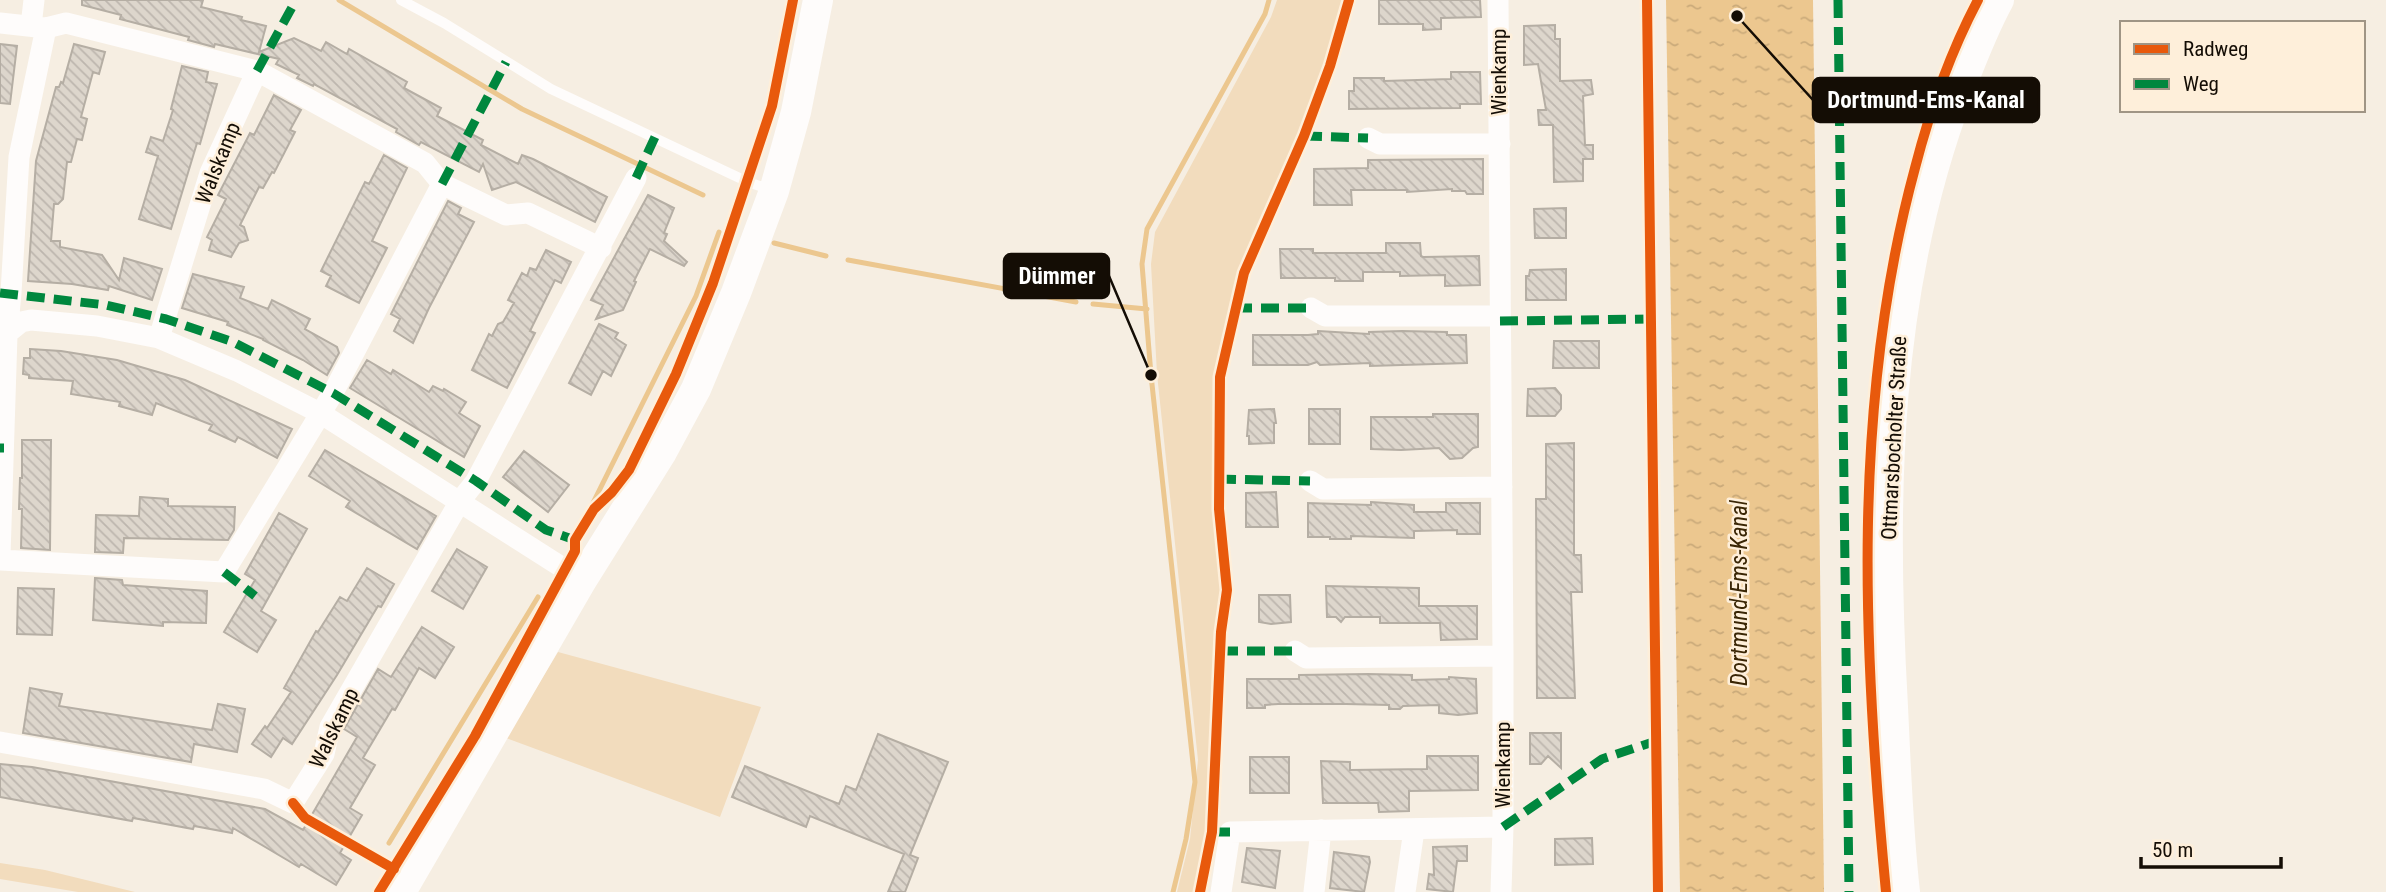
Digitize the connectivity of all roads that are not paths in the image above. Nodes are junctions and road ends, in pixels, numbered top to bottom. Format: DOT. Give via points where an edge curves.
graph roads {
  1 [pos="34,0"];
  2 [pos="401,0"];
  3 [pos="818,0"];
  4 [pos="1498,0"];
  5 [pos="1999,0"];
  6 [pos="0,23"];
  7 [pos="39,27"];
  8 [pos="257,71"];
  9 [pos="1368,138"];
  10 [pos="1500,144"];
  11 [pos="636,178"];
  12 [pos="442,184"];
  13 [pos="774,191"];
  14 [pos="601,248"];
  15 [pos="6,264"];
  16 [pos="1311,308"];
  17 [pos="1499,316"];
  18 [pos="3,337"];
  19 [pos="159,338"];
  20 [pos="320,414"];
  21 [pos="1310,481"];
  22 [pos="1502,487"];
  23 [pos="460,501"];
  24 [pos="0,558"];
  25 [pos="582,580"];
  26 [pos="1295,651"];
  27 [pos="1503,656"];
  28 [pos="0,742"];
  29 [pos="1503,827"];
  30 [pos="1321,830"];
  31 [pos="1414,830"];
  32 [pos="401,892"];
  33 [pos="1222,892"];
  34 [pos="1314,892"];
  35 [pos="1405,892"];
  36 [pos="1501,892"];
  37 [pos="1905,892"];
  1 -- 7 [label="street"];
  2 -- 13 [label="lane" via="551,89"];
  3 -- 13 [label="main road" via="796,113"];
  4 -- 10 [label="street, Wienkamp"];
  5 -- 37 [label="main road, Ottmarsbocholter Straße" via="1940,141 1918,225 1892,393 1889,636"];
  6 -- 7 [label="street"];
  7 -- 8 [label="street" via="66,23"];
  7 -- 15 [label="street"];
  8 -- 12 [label="street" via="425,163"];
  8 -- 19 [label="street, Walskamp" via="210,173"];
  9 -- 10 [label="street, Wienkamp" via="1380,144"];
  10 -- 17 [label="street, Wienkamp"];
  11 -- 14 [label="street, Walskamp"];
  12 -- 14 [label="street" via="506,215 527,212"];
  12 -- 20 [label="street"];
  13 -- 25 [label="main road" via="696,389"];
  14 -- 23 [label="street, Walskamp"];
  15 -- 18 [label="street"];
  16 -- 17 [label="street" via="1325,316"];
  17 -- 22 [label="street, Wienkamp"];
  18 -- 19 [label="street" via="21,322 32,320"];
  18 -- 24 [label="street"];
  19 -- 20 [label="street"];
  20 -- 23 [label="street"];
  20 -- 24 [label="street" via="224,572"];
  21 -- 22 [label="street" via="1323,489"];
  22 -- 27 [label="street, Wienkamp"];
  23 -- 25 [label="street"];
  23 -- 28 [label="street, Walskamp" via="330,727 324,754 293,803 264,789"];
  25 -- 32 [label="main road"];
  26 -- 27 [label="street" via="1306,658"];
  27 -- 29 [label="street, Wienkamp"];
  29 -- 31 [label="street, Wienkamp"];
  29 -- 36 [label="street"];
  30 -- 31 [label="street, Wienkamp"];
  30 -- 33 [label="street, Wienkamp" via="1230,832"];
  30 -- 34 [label="street"];
  31 -- 35 [label="street"];
}
